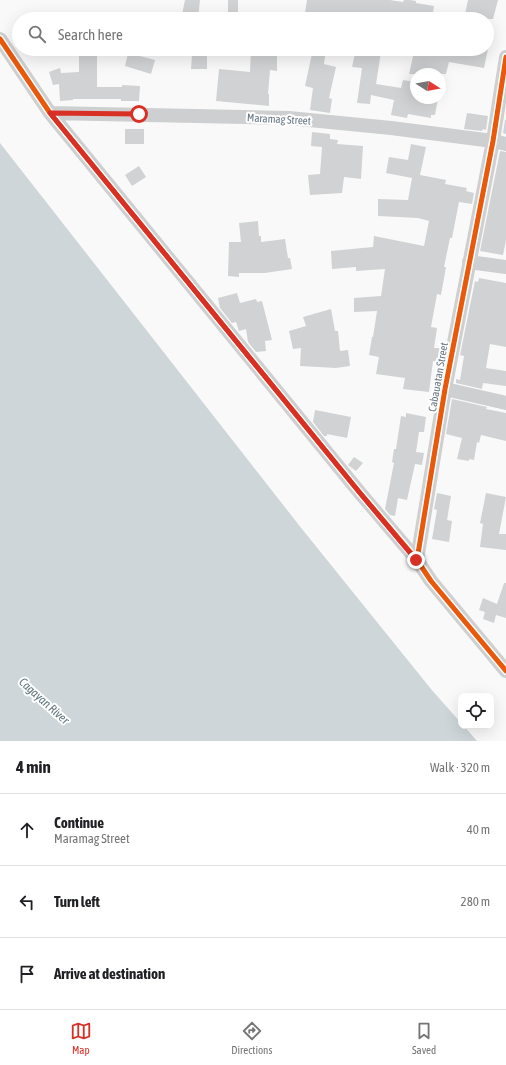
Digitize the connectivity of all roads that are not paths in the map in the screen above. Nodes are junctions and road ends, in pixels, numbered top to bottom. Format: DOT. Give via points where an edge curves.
graph roads {
  1 [pos="0,39"];
  2 [pos="506,57"];
  3 [pos="50,113"];
  4 [pos="499,142"];
  5 [pos="470,262"];
  6 [pos="506,267"];
  7 [pos="445,389"];
  8 [pos="506,403"];
  9 [pos="416,560"];
  10 [pos="506,671"];
  1 -- 3 [label="street"];
  2 -- 4 [label="street, Cabauatan Street"];
  3 -- 4 [label="street, Maramag Street" via="289,118"];
  3 -- 9 [label="street"];
  4 -- 5 [label="street, Cabauatan Street"];
  5 -- 6 [label="street"];
  5 -- 7 [label="street, Cabauatan Street"];
  7 -- 8 [label="street"];
  7 -- 9 [label="street, Cabauatan Street"];
  9 -- 10 [label="street" via="430,581"];
}
